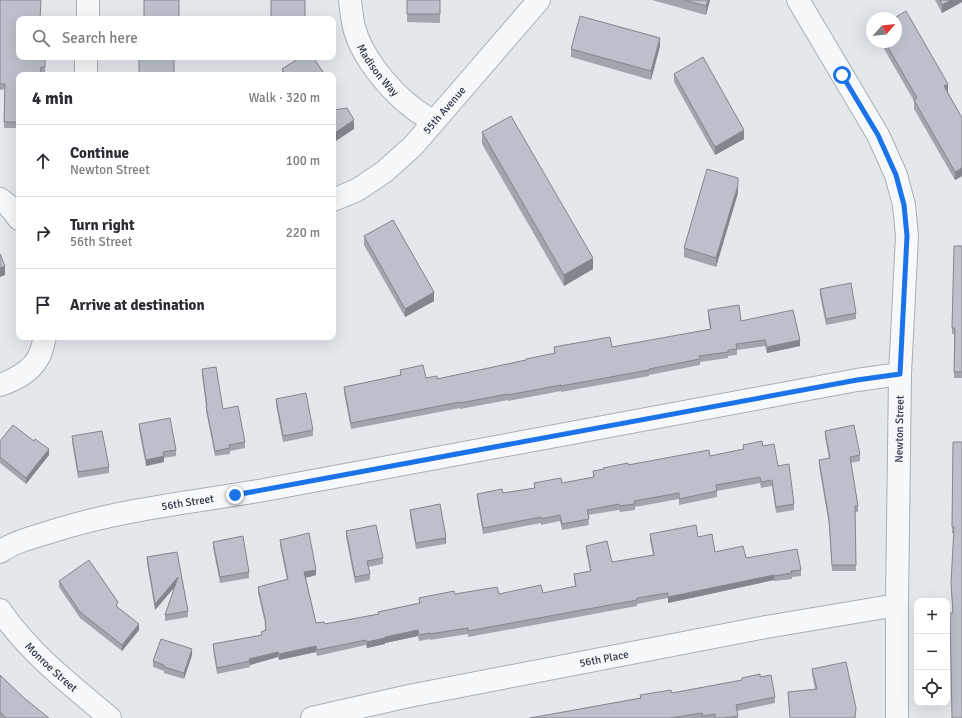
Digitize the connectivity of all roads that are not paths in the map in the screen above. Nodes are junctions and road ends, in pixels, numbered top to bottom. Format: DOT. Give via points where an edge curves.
graph roads {
  1 [pos="88,0"];
  2 [pos="350,0"];
  3 [pos="539,0"];
  4 [pos="798,0"];
  5 [pos="88,16"];
  6 [pos="86,60"];
  7 [pos="86,72"];
  8 [pos="433,122"];
  9 [pos="336,199"];
  10 [pos="0,200"];
  11 [pos="16,215"];
  12 [pos="44,340"];
  13 [pos="900,374"];
  14 [pos="0,385"];
  15 [pos="0,552"];
  16 [pos="897,605"];
  17 [pos="0,610"];
  18 [pos="110,718"];
  19 [pos="312,718"];
  20 [pos="897,718"];
  1 -- 5 [label="street"];
  2 -- 8 [label="street, Madison Way" via="354,28 363,50 394,90 412,108"];
  3 -- 8 [label="street, 55th Avenue"];
  4 -- 13 [label="street, Newton Street" via="878,135 896,175 904,205 907,236"];
  6 -- 7 [label="street"];
  8 -- 9 [label="street, 55th Avenue" via="413,146 384,172 357,190"];
  10 -- 11 [label="street"];
  12 -- 14 [label="street" via="38,358 27,371 14,380"];
  13 -- 15 [label="street, 56th Street" via="337,477 146,509 76,524 24,540"];
  13 -- 16 [label="street, Newton Street"];
  16 -- 19 [label="street, 56th Place" via="766,626 409,696"];
  16 -- 20 [label="street, Newton Street"];
  17 -- 18 [label="street, Monroe Street" via="45,661"];
}
